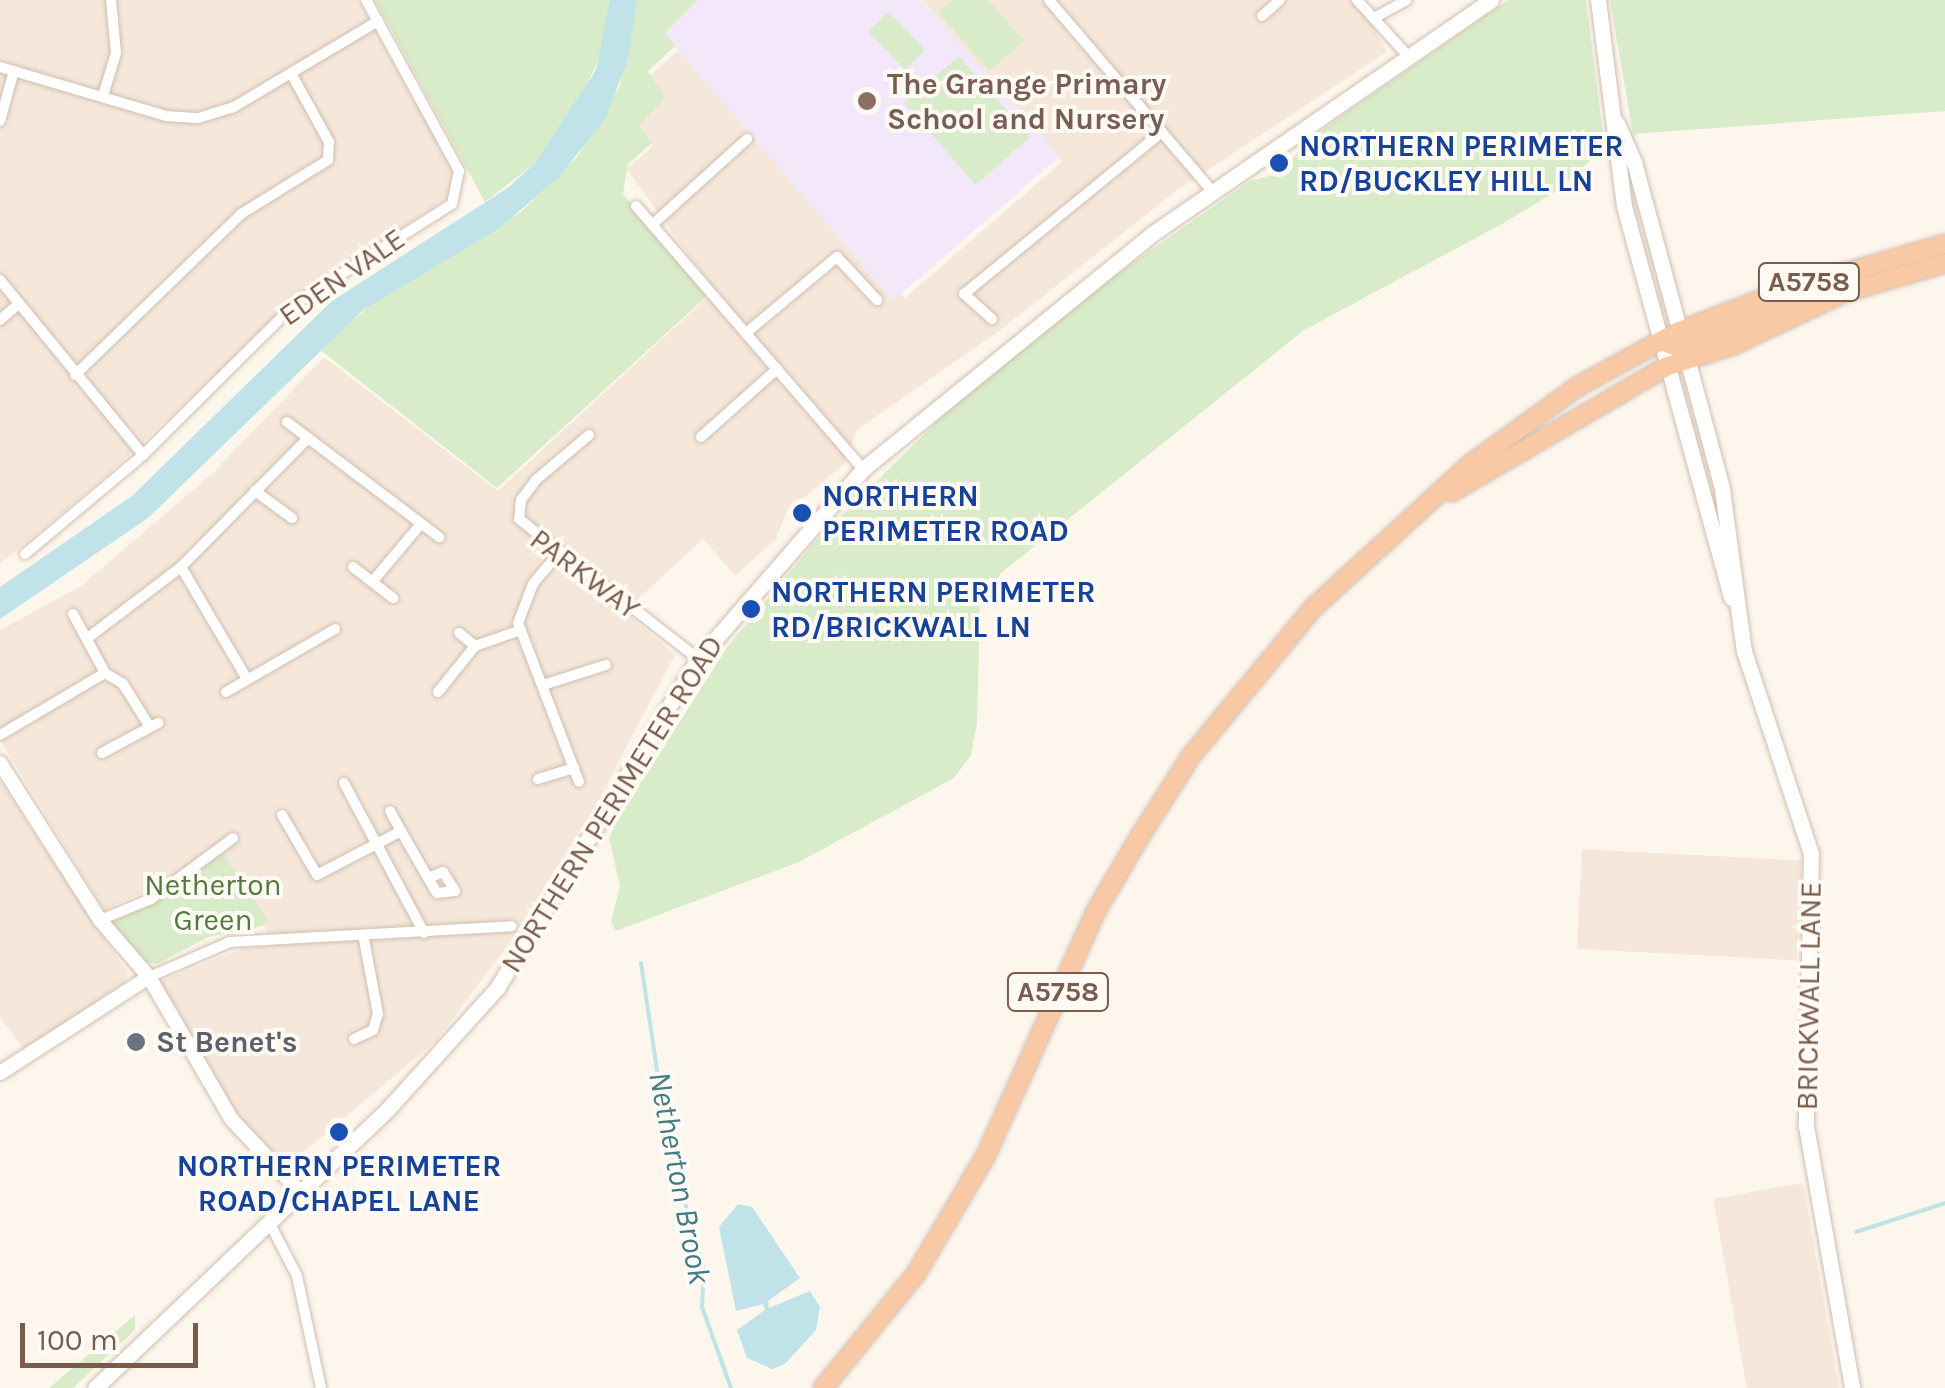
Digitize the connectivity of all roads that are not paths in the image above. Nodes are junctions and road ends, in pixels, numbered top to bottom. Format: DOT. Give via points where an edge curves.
graph roads {
  1 [pos="111,0"];
  2 [pos="366,0"];
  3 [pos="1049,0"];
  4 [pos="1280,0"];
  5 [pos="1357,0"];
  6 [pos="1406,0"];
  7 [pos="1491,0"];
  8 [pos="1598,0"];
  9 [pos="1262,16"];
  10 [pos="1374,18"];
  11 [pos="378,22"];
  12 [pos="1408,56"];
  13 [pos="0,67"];
  14 [pos="14,71"];
  15 [pos="292,74"];
  16 [pos="103,96"];
  17 [pos="0,121"];
  18 [pos="1162,132"];
  19 [pos="747,138"];
  20 [pos="1212,191"];
  21 [pos="636,206"];
  22 [pos="652,224"];
  23 [pos="1945,244"];
  24 [pos="1945,263"];
  25 [pos="0,280"];
  26 [pos="877,300"];
  27 [pos="16,306"];
  28 [pos="992,318"];
  29 [pos="0,320"];
  30 [pos="746,333"];
  31 [pos="1674,348"];
  32 [pos="777,369"];
  33 [pos="75,375"];
  34 [pos="287,422"];
  35 [pos="589,435"];
  36 [pos="701,437"];
  37 [pos="308,438"];
  38 [pos="143,455"];
  39 [pos="863,469"];
  40 [pos="256,491"];
  41 [pos="1438,500"];
  42 [pos="292,518"];
  43 [pos="420,525"];
  44 [pos="440,537"];
  45 [pos="25,554"];
  46 [pos="558,554"];
  47 [pos="181,567"];
  48 [pos="353,567"];
  49 [pos="372,582"];
  50 [pos="393,598"];
  51 [pos="73,614"];
  52 [pos="335,630"];
  53 [pos="521,630"];
  54 [pos="459,633"];
  55 [pos="89,637"];
  56 [pos="474,646"];
  57 [pos="698,658"];
  58 [pos="606,665"];
  59 [pos="105,673"];
  60 [pos="247,680"];
  61 [pos="543,685"];
  62 [pos="226,692"];
  63 [pos="438,692"];
  64 [pos="0,735"];
  65 [pos="102,752"];
  66 [pos="0,763"];
  67 [pos="574,768"];
  68 [pos="538,779"];
  69 [pos="579,782"];
  70 [pos="344,783"];
  71 [pos="390,811"];
  72 [pos="282,815"];
  73 [pos="401,831"];
  74 [pos="233,838"];
  75 [pos="376,846"];
  76 [pos="428,878"];
  77 [pos="100,920"];
  78 [pos="512,926"];
  79 [pos="424,933"];
  80 [pos="364,939"];
  81 [pos="149,977"];
  82 [pos="354,1039"];
  83 [pos="0,1072"];
  84 [pos="300,1192"];
  85 [pos="269,1222"];
  86 [pos="95,1388"];
  87 [pos="321,1388"];
  88 [pos="823,1388"];
  89 [pos="1852,1388"];
  1 -- 16 [label="street" via="116,53"];
  2 -- 11 [label="street, EDEN VALE"];
  3 -- 18 [label="street"];
  4 -- 9 [label="street"];
  5 -- 10 [label="street"];
  6 -- 10 [label="street"];
  7 -- 12 [label="main road, NORTHERN PERIMETER ROAD"];
  8 -- 31 [label="main road, BRICKWALL LANE" via="1618,123"];
  10 -- 12 [label="street"];
  11 -- 15 [label="street"];
  11 -- 38 [label="street, EDEN VALE" via="459,171 458,193 444,209 296,303"];
  12 -- 20 [label="main road, NORTHERN PERIMETER ROAD"];
  13 -- 14 [label="street"];
  14 -- 16 [label="street"];
  14 -- 17 [label="street"];
  15 -- 16 [label="street" via="234,108 198,118 166,116"];
  15 -- 33 [label="street" via="329,142 328,160 241,214"];
  18 -- 20 [label="street"];
  18 -- 28 [label="street" via="964,294"];
  19 -- 22 [label="street"];
  20 -- 39 [label="main road, NORTHERN PERIMETER ROAD" via="1042,318"];
  21 -- 22 [label="street"];
  22 -- 30 [label="street"];
  23 -- 31 [label="highway, A5758" via="1838,272"];
  24 -- 31 [label="highway, A5758" via="1781,306"];
  25 -- 27 [label="street"];
  26 -- 30 [label="street" via="836,256"];
  27 -- 29 [label="street"];
  27 -- 33 [label="street"];
  30 -- 32 [label="street"];
  31 -- 41 [label="highway, A5758"];
  31 -- 41 [label="highway, A5758" via="1528,419"];
  31 -- 89 [label="main road, BRICKWALL LANE" via="1764,722 1810,854 1806,1126"];
  32 -- 36 [label="street"];
  32 -- 39 [label="street"];
  33 -- 38 [label="street"];
  34 -- 37 [label="street"];
  35 -- 46 [label="street, PARKWAY" via="522,500 524,528"];
  37 -- 40 [label="street"];
  37 -- 43 [label="street"];
  38 -- 45 [label="street, EDEN VALE"];
  39 -- 57 [label="main road, NORTHERN PERIMETER ROAD"];
  40 -- 42 [label="street"];
  40 -- 47 [label="street"];
  41 -- 88 [label="highway, A5758" via="1313,608 1191,756 1096,911 986,1155 916,1274"];
  43 -- 44 [label="street"];
  43 -- 49 [label="street"];
  46 -- 53 [label="street" via="521,604"];
  46 -- 57 [label="street, PARKWAY"];
  47 -- 55 [label="street"];
  47 -- 60 [label="street"];
  48 -- 49 [label="street"];
  49 -- 50 [label="street"];
  51 -- 55 [label="street"];
  52 -- 60 [label="street"];
  53 -- 56 [label="street"];
  53 -- 61 [label="street"];
  54 -- 56 [label="street"];
  55 -- 59 [label="street"];
  56 -- 63 [label="street"];
  57 -- 84 [label="main road, NORTHERN PERIMETER ROAD" via="497,988 386,1111"];
  58 -- 61 [label="street"];
  59 -- 64 [label="street"];
  59 -- 65 [label="street" via="123,684 154,725"];
  60 -- 62 [label="street"];
  61 -- 67 [label="street"];
  66 -- 77 [label="street"];
  67 -- 68 [label="street"];
  67 -- 69 [label="street"];
  70 -- 75 [label="street"];
  71 -- 73 [label="street"];
  72 -- 75 [label="street" via="317,875"];
  73 -- 75 [label="street"];
  73 -- 76 [label="street"];
  74 -- 77 [label="street" via="151,899"];
  75 -- 79 [label="street"];
  77 -- 81 [label="street"];
  78 -- 79 [label="street"];
  79 -- 80 [label="street"];
  80 -- 81 [label="street" via="230,942"];
  80 -- 82 [label="street" via="378,1014 373,1030"];
  81 -- 83 [label="street"];
  81 -- 84 [label="street" via="232,1120"];
  84 -- 85 [label="main road, NORTHERN PERIMETER ROAD"];
  85 -- 86 [label="main road, NORTHERN PERIMETER ROAD"];
  85 -- 87 [label="street" via="297,1276"];
}
